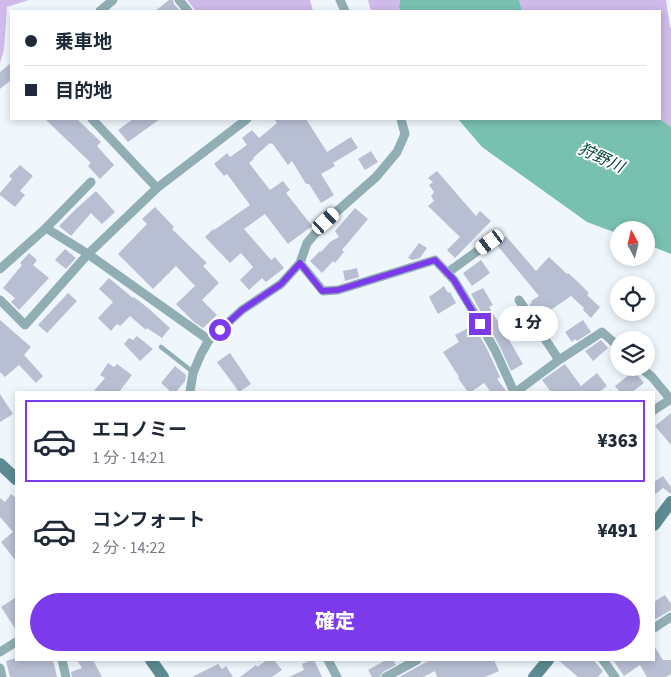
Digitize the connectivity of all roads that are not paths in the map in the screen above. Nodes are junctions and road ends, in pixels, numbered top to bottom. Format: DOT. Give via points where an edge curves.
graph roads {
  1 [pos="113,0"];
  2 [pos="179,0"];
  3 [pos="101,10"];
  4 [pos="187,10"];
  5 [pos="246,120"];
  6 [pos="401,120"];
  7 [pos="98,121"];
  8 [pos="91,182"];
  9 [pos="157,188"];
  10 [pos="46,228"];
  11 [pos="490,242"];
  12 [pos="88,254"];
  13 [pos="300,263"];
  14 [pos="0,269"];
  15 [pos="447,273"];
  16 [pos="0,300"];
  17 [pos="519,300"];
  18 [pos="610,339"];
  19 [pos="209,340"];
  20 [pos="160,347"];
  21 [pos="559,360"];
  22 [pos="193,373"];
  23 [pos="651,376"];
  24 [pos="190,391"];
  25 [pos="515,391"];
  26 [pos="516,391"];
  27 [pos="671,400"];
  28 [pos="655,409"];
  29 [pos="0,464"];
  30 [pos="15,478"];
  31 [pos="671,502"];
  32 [pos="655,523"];
  33 [pos="671,618"];
  34 [pos="655,627"];
  35 [pos="15,643"];
  36 [pos="0,652"];
  37 [pos="62,661"];
  38 [pos="152,661"];
  39 [pos="329,661"];
  40 [pos="415,661"];
  41 [pos="547,661"];
  42 [pos="603,661"];
  43 [pos="0,668"];
  44 [pos="2,677"];
  45 [pos="66,677"];
  46 [pos="163,677"];
  47 [pos="337,677"];
  48 [pos="386,677"];
  49 [pos="534,677"];
  50 [pos="615,677"];
  1 -- 3 [label="street"];
  2 -- 4 [label="street"];
  5 -- 9 [label="street"];
  6 -- 13 [label="street" via="404,134 397,152 376,177 326,221 307,243"];
  7 -- 9 [label="street"];
  8 -- 10 [label="street"];
  9 -- 12 [label="street"];
  10 -- 12 [label="street"];
  10 -- 14 [label="street"];
  11 -- 15 [label="street"];
  12 -- 16 [label="street" via="25,326"];
  12 -- 19 [label="street"];
  13 -- 15 [label="street" via="322,291 338,290 435,260"];
  13 -- 19 [label="street" via="281,284 242,310"];
  15 -- 25 [label="street" via="478,319"];
  17 -- 21 [label="street"];
  18 -- 21 [label="street" via="602,332"];
  19 -- 22 [label="street"];
  20 -- 22 [label="lane"];
  21 -- 26 [label="street"];
  22 -- 24 [label="street"];
  23 -- 27 [label="street"];
  27 -- 28 [label="street"];
  29 -- 30 [label="main road"];
  31 -- 32 [label="main road"];
  33 -- 34 [label="street"];
  35 -- 36 [label="street"];
  37 -- 45 [label="street"];
  38 -- 46 [label="main road"];
  39 -- 47 [label="street"];
  40 -- 48 [label="street"];
  41 -- 49 [label="main road"];
  42 -- 50 [label="street"];
  43 -- 44 [label="street"];
}
